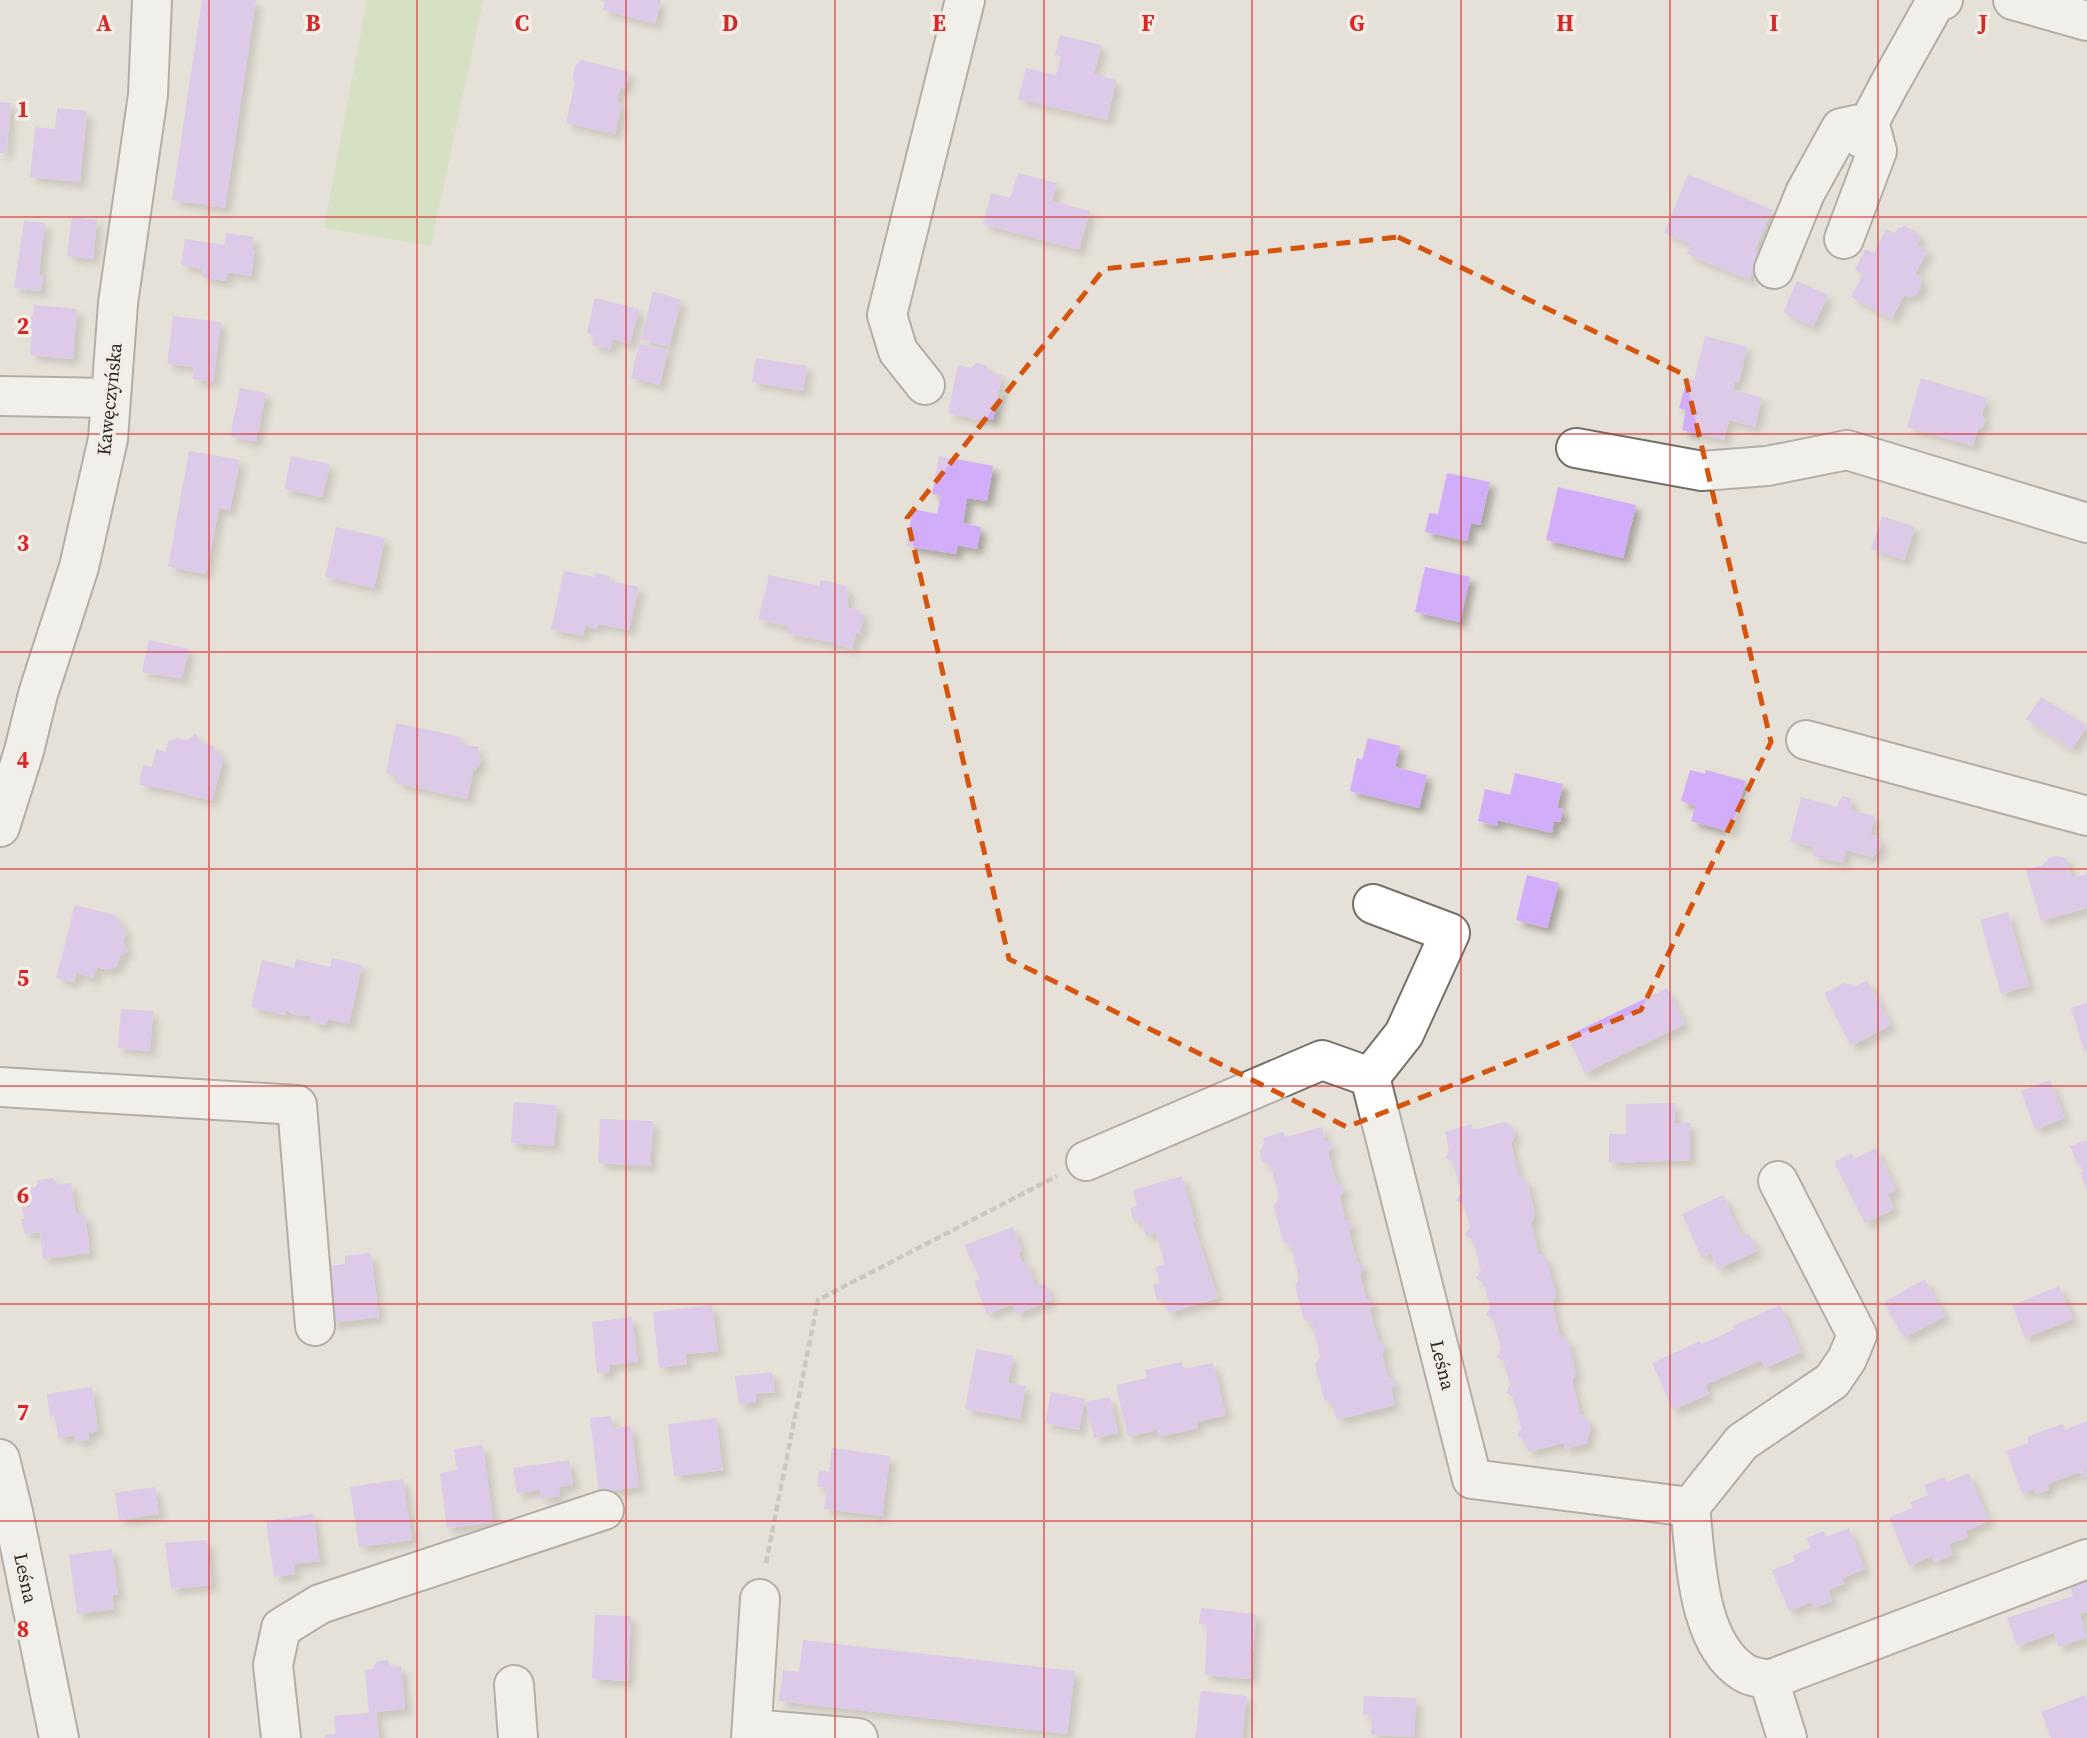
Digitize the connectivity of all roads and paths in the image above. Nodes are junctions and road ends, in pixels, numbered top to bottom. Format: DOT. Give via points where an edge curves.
graph roads {
  1 [pos="152,0"];
  2 [pos="965,0"];
  3 [pos="1943,0"];
  4 [pos="2013,0"];
  5 [pos="2087,21"];
  6 [pos="1865,130"];
  7 [pos="1844,239"];
  8 [pos="1774,269"];
  9 [pos="925,385"];
  10 [pos="0,396"];
  11 [pos="111,398"];
  12 [pos="1576,449"];
  13 [pos="2087,523"];
  14 [pos="1806,740"];
  15 [pos="2087,816"];
  16 [pos="0,827"];
  17 [pos="1373,904"];
  18 [pos="1370,1077"];
  19 [pos="0,1087"];
  20 [pos="1086,1161"];
  21 [pos="1778,1181"];
  22 [pos="315,1326"];
  23 [pos="0,1459"];
  24 [pos="1690,1507"];
  25 [pos="604,1510"];
  26 [pos="2087,1559"];
  27 [pos="760,1599"];
  28 [pos="1769,1680"];
  29 [pos="514,1685"];
  30 [pos="752,1733"];
  31 [pos="59,1738"];
  32 [pos="281,1738"];
  33 [pos="518,1738"];
  34 [pos="858,1738"];
  35 [pos="1787,1738"];
  1 -- 11 [label="street, Kawęczyńska" via="148,95 122,268"];
  2 -- 9 [label="street" via="887,315 898,351"];
  3 -- 6 [label="street" via="1936,3"];
  4 -- 5 [label="street"];
  6 -- 7 [label="street" via="1877,151"];
  6 -- 8 [label="street" via="1841,128 1805,193"];
  10 -- 11 [label="street"];
  11 -- 16 [label="street, Kawęczyńska" via="108,439 79,567"];
  12 -- 13 [label="street" via="1702,471 1767,466 1847,450"];
  14 -- 15 [label="street"];
  17 -- 18 [label="street" via="1450,933 1404,1034"];
  18 -- 20 [label="street" via="1322,1060"];
  18 -- 24 [label="street, Leśna" via="1472,1479"];
  19 -- 22 [label="street" via="297,1105"];
  20 -- 27 [label="path" via="818,1300"];
  21 -- 24 [label="street" via="1857,1335 1832,1381 1742,1442"];
  23 -- 31 [label="street, Leśna"];
  24 -- 28 [label="street" via="1699,1588 1709,1626 1729,1659 1745,1673"];
  25 -- 32 [label="street" via="320,1604 281,1628 273,1665"];
  26 -- 28 [label="street"];
  27 -- 30 [label="street"];
  28 -- 35 [label="street"];
  29 -- 33 [label="street"];
  30 -- 34 [label="street"];
}
